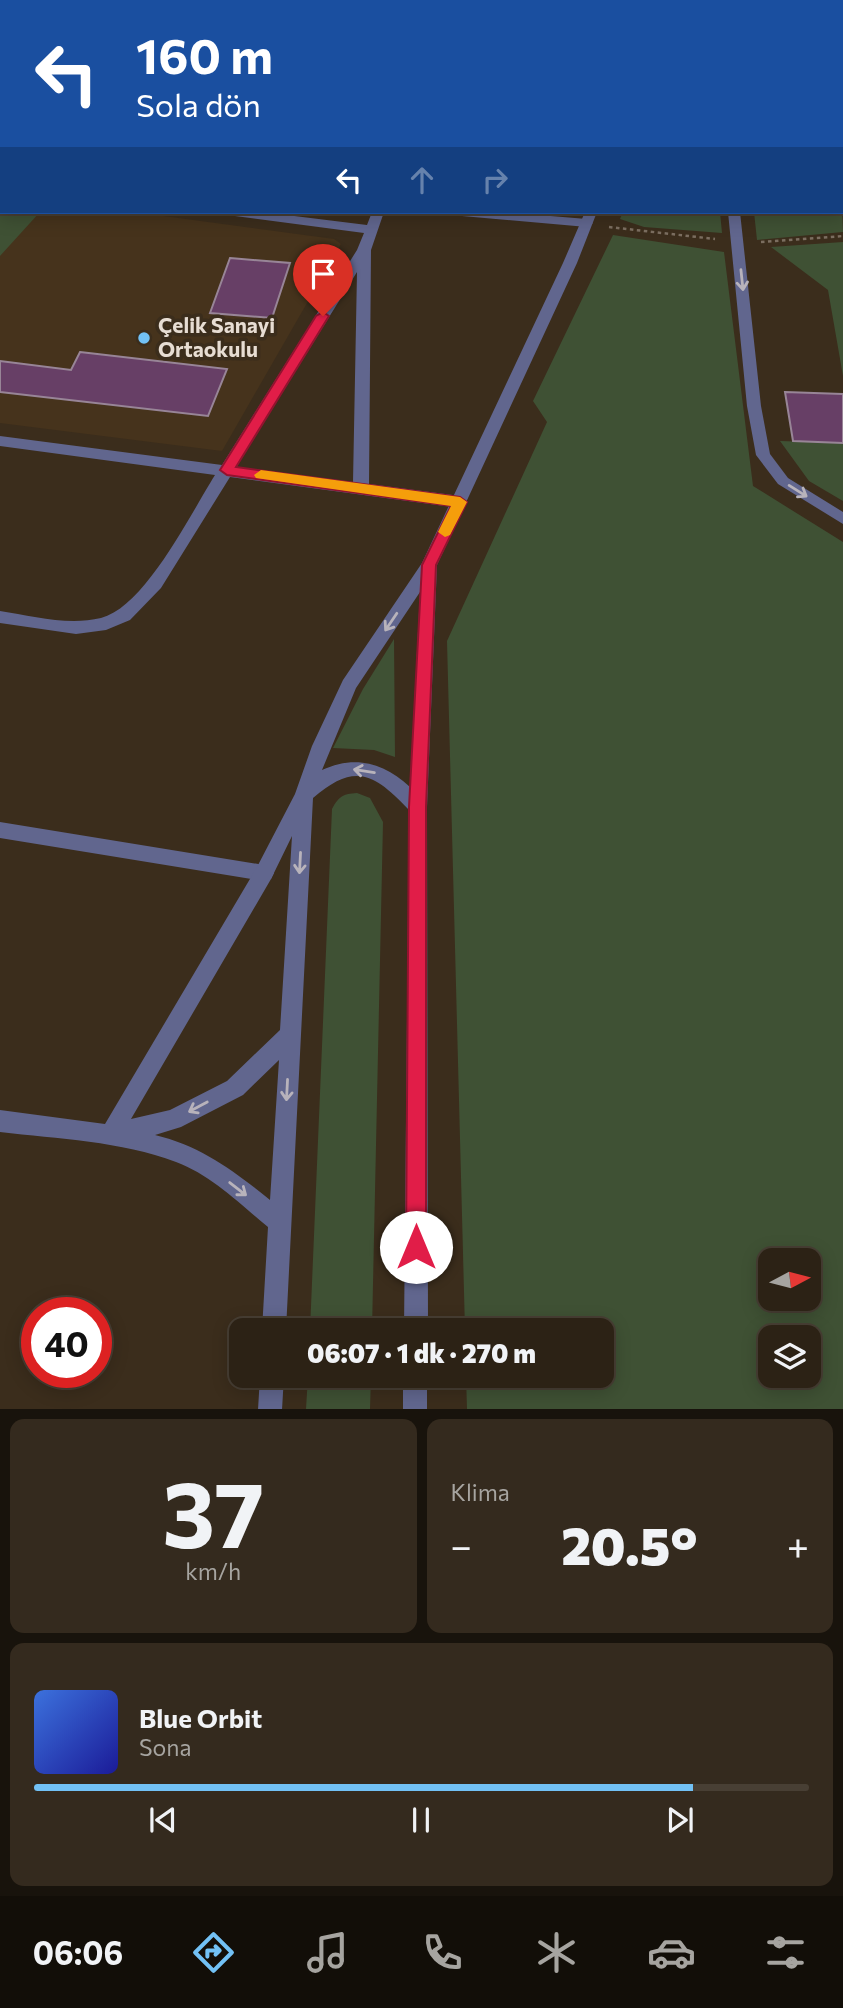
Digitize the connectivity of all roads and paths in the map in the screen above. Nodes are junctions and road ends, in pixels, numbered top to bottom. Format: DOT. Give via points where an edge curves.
graph roads {
  1 [pos="250,214"];
  2 [pos="377,214"];
  3 [pos="513,214"];
  4 [pos="734,214"];
  5 [pos="589,217"];
  6 [pos="372,230"];
  7 [pos="364,250"];
  8 [pos="0,441"];
  9 [pos="227,470"];
  10 [pos="361,487"];
  11 [pos="460,502"];
  12 [pos="843,519"];
  13 [pos="429,565"];
  14 [pos="0,617"];
  15 [pos="304,795"];
  16 [pos="418,807"];
  17 [pos="0,830"];
  18 [pos="264,873"];
  19 [pos="290,1035"];
  20 [pos="0,1121"];
  21 [pos="110,1135"];
  22 [pos="280,1222"];
  23 [pos="275,1318"];
  24 [pos="416,1318"];
  25 [pos="271,1388"];
  26 [pos="415,1388"];
  27 [pos="270,1409"];
  28 [pos="415,1409"];
  1 -- 6 [label="street"];
  2 -- 6 [label="street"];
  3 -- 5 [label="street"];
  4 -- 12 [label="lane, one-way" via="763,455 783,481"];
  5 -- 11 [label="street"];
  6 -- 7 [label="street"];
  7 -- 9 [label="street"];
  7 -- 10 [label="street"];
  8 -- 9 [label="street"];
  9 -- 10 [label="street"];
  9 -- 14 [label="street" via="155,584 119,619 96,626 60,626"];
  10 -- 11 [label="street"];
  11 -- 13 [label="street"];
  13 -- 15 [label="street, one-way" via="348,685"];
  13 -- 16 [label="street"];
  16 -- 15 [label="street, one-way" via="396,783 354,768 331,774"];
  15 -- 18 [label="street"];
  15 -- 19 [label="street, one-way"];
  16 -- 24 [label="street"];
  17 -- 18 [label="street"];
  18 -- 21 [label="street"];
  19 -- 21 [label="street, one-way" via="234,1088 173,1120"];
  19 -- 22 [label="street, one-way"];
  20 -- 21 [label="street"];
  21 -- 22 [label="street, one-way" via="180,1152 220,1174"];
  22 -- 23 [label="street"];
  25 -- 27 [label="street"];
  26 -- 28 [label="street"];
}
